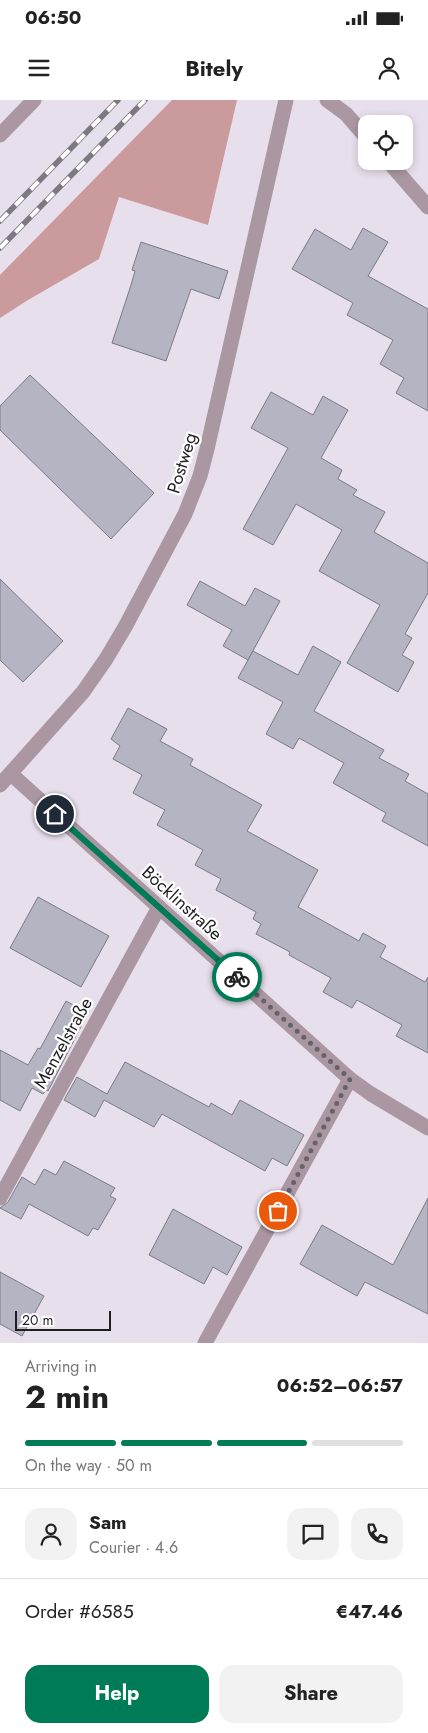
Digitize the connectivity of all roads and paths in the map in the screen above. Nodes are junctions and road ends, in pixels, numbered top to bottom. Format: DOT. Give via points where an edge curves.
graph roads {
  1 [pos="34,100"];
  2 [pos="286,100"];
  3 [pos="327,100"];
  4 [pos="358,127"];
  5 [pos="0,135"];
  6 [pos="396,170"];
  7 [pos="428,207"];
  8 [pos="10,774"];
  9 [pos="0,785"];
  10 [pos="159,907"];
  11 [pos="350,1079"];
  12 [pos="428,1128"];
  13 [pos="0,1198"];
  14 [pos="204,1343"];
  1 -- 5 [label="street"];
  2 -- 8 [label="street, Postweg" via="207,449 194,493 126,627 106,658 82,692"];
  3 -- 4 [label="street"];
  6 -- 7 [label="street"];
  8 -- 9 [label="street, Postweg"];
  8 -- 10 [label="street, Böcklinstraße"];
  10 -- 11 [label="street, Böcklinstraße"];
  10 -- 13 [label="street, Menzelstraße"];
  11 -- 12 [label="street, Böcklinstraße"];
  11 -- 14 [label="street"];
}
